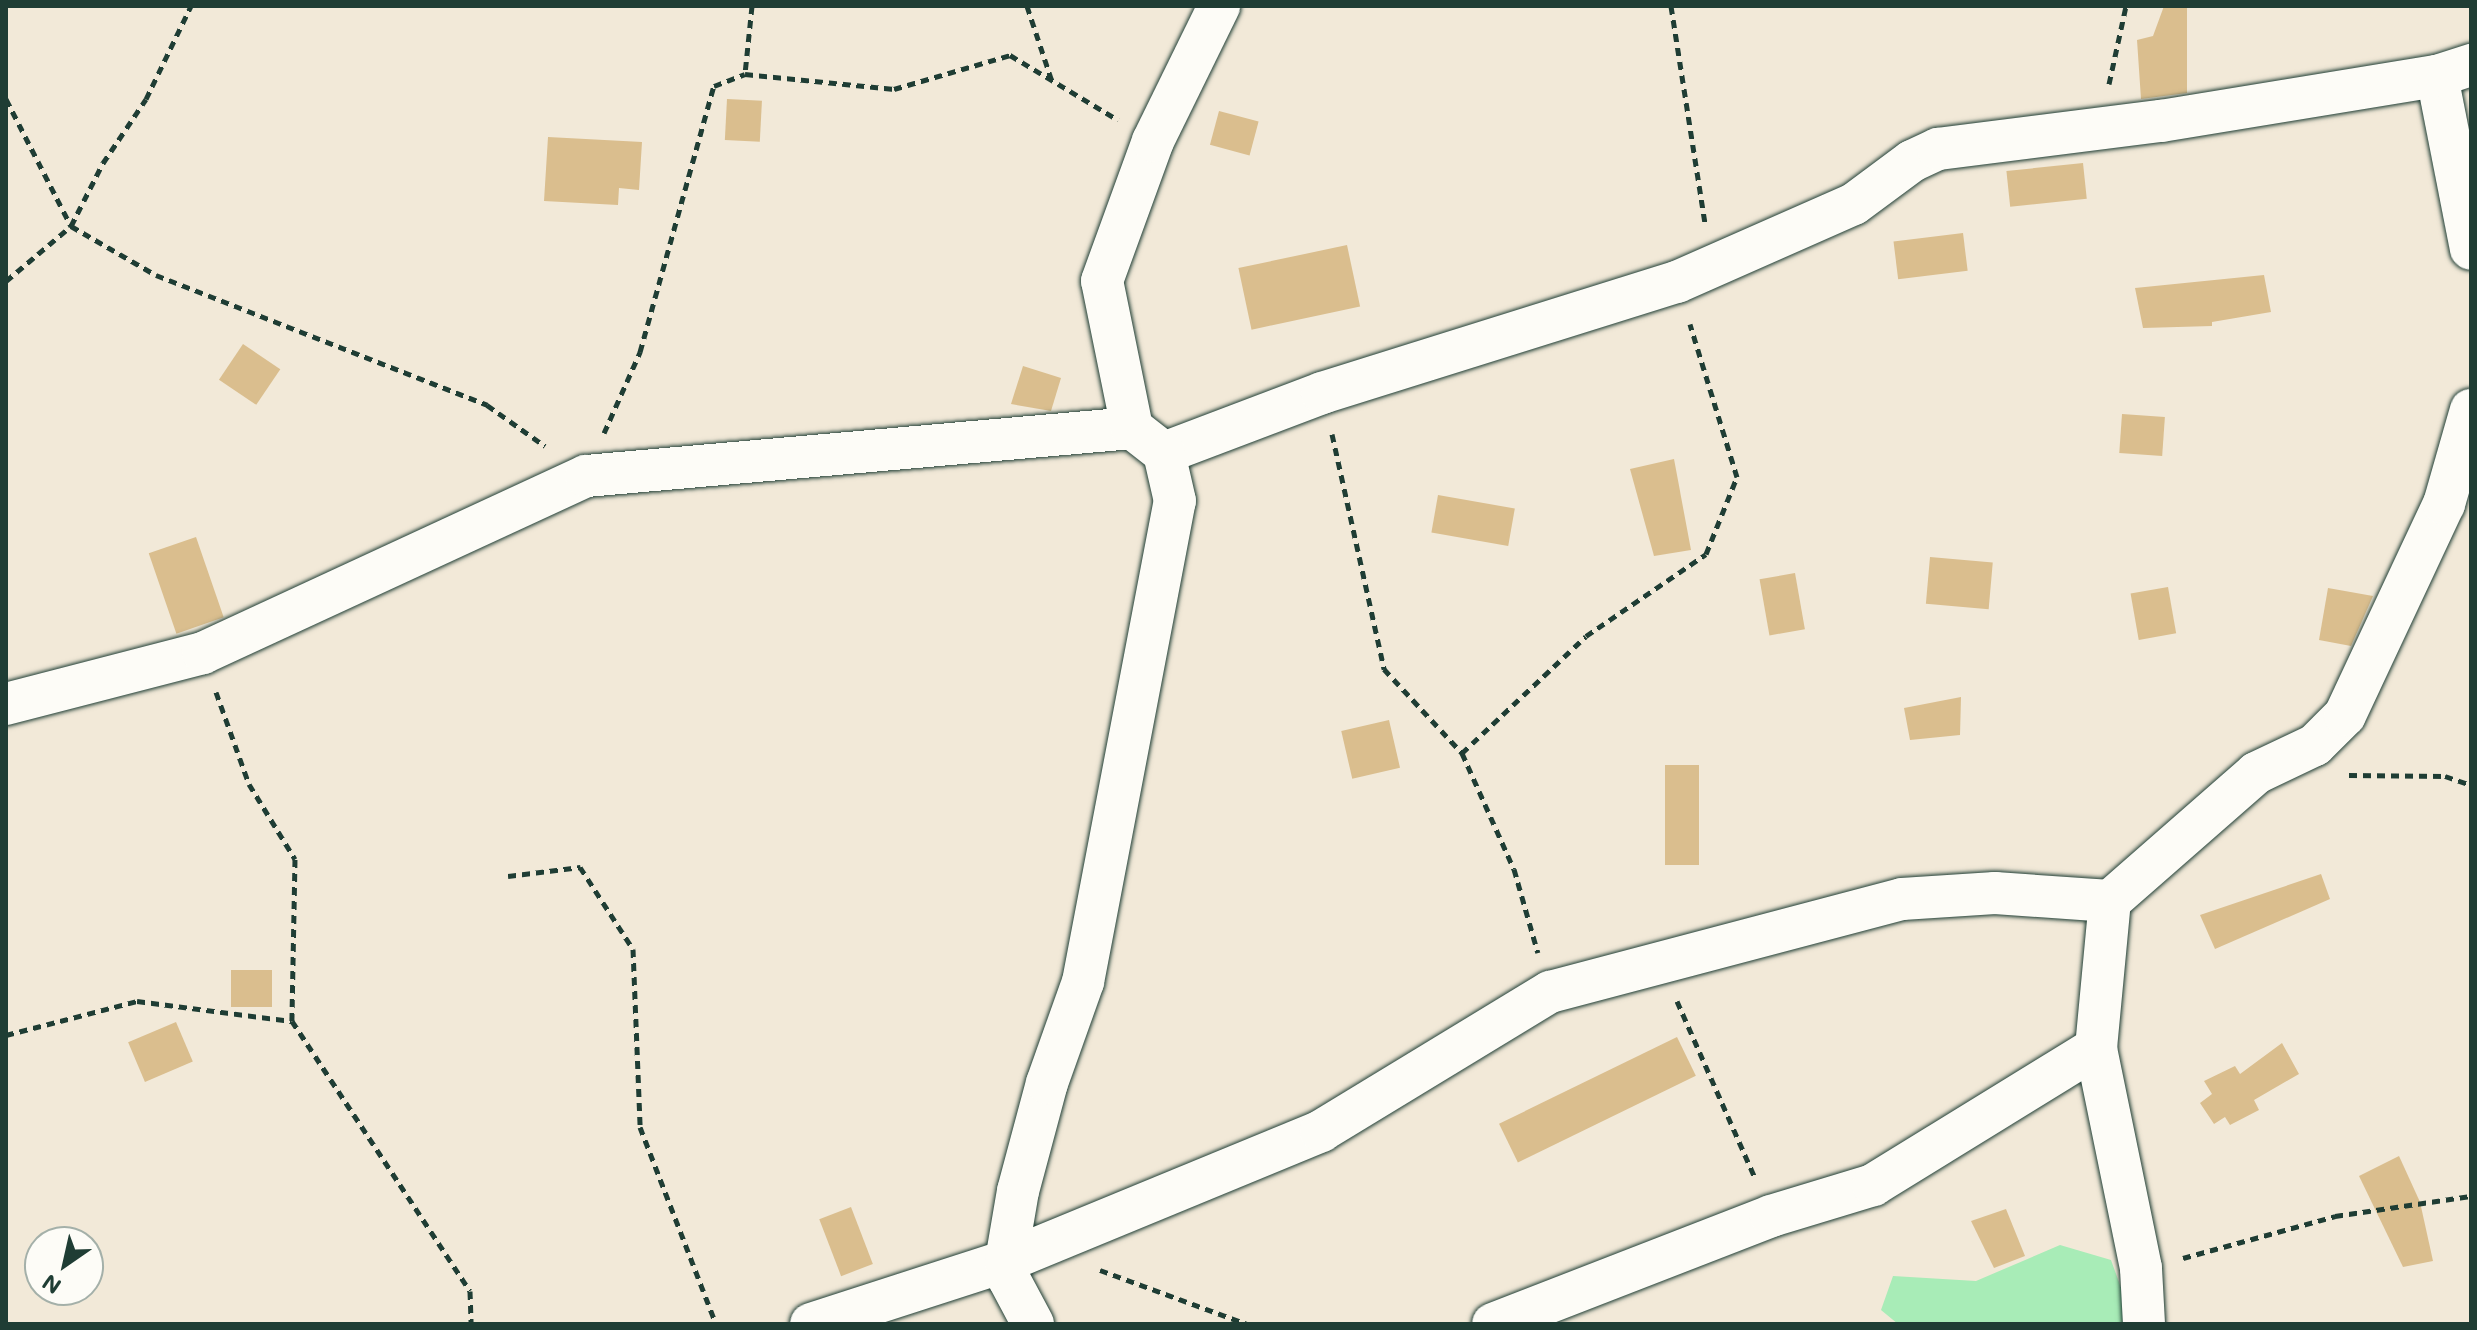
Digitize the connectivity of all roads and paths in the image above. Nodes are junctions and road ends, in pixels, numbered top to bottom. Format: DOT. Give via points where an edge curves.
graph roads {
  1 [pos="191,6"];
  2 [pos="752,6"];
  3 [pos="1027,6"];
  4 [pos="1219,6"];
  5 [pos="1671,6"];
  6 [pos="2126,6"];
  7 [pos="2454,70"];
  8 [pos="745,74"];
  9 [pos="1052,82"];
  10 [pos="6,99"];
  11 [pos="2100,128"];
  12 [pos="1153,141"];
  13 [pos="71,226"];
  14 [pos="2471,249"];
  15 [pos="1694,272"];
  16 [pos="6,281"];
  17 [pos="1322,393"];
  18 [pos="2471,410"];
  19 [pos="1132,428"];
  20 [pos="1164,453"];
  21 [pos="586,476"];
  22 [pos="203,653"];
  23 [pos="8,698"];
  24 [pos="1462,753"];
  25 [pos="2335,774"];
  26 [pos="2471,785"];
  27 [pos="508,876"];
  28 [pos="2110,901"];
  29 [pos="1660,965"];
  30 [pos="1550,992"];
  31 [pos="292,1021"];
  32 [pos="6,1035"];
  33 [pos="2096,1048"];
  34 [pos="2471,1196"];
  35 [pos="1771,1216"];
  36 [pos="1023,1254"];
  37 [pos="2141,1268"];
  38 [pos="471,1324"];
  39 [pos="716,1324"];
  40 [pos="811,1324"];
  41 [pos="1033,1324"];
  42 [pos="1247,1324"];
  43 [pos="1493,1324"];
  44 [pos="2144,1324"];
  1 -- 13 [label="path" via="146,99 103,163"];
  2 -- 8 [label="path"];
  3 -- 9 [label="path"];
  4 -- 12 [label="street"];
  5 -- 15 [label="path"];
  6 -- 11 [label="path"];
  7 -- 11 [label="street"];
  7 -- 14 [label="street"];
  8 -- 9 [label="path" via="894,89 1010,55"];
  8 -- 21 [label="path" via="714,86 640,352"];
  9 -- 12 [label="path"];
  10 -- 13 [label="path"];
  11 -- 15 [label="street" via="1938,149 1912,161 1854,204"];
  12 -- 19 [label="street" via="1102,281"];
  13 -- 16 [label="path"];
  13 -- 21 [label="path" via="156,275 487,405"];
  15 -- 17 [label="street"];
  15 -- 24 [label="path" via="1737,477 1706,554 1586,636"];
  17 -- 20 [label="street"];
  17 -- 24 [label="path" via="1384,669"];
  18 -- 28 [label="street" via="2444,504 2345,715 2315,745 2256,773"];
  19 -- 20 [label="street"];
  19 -- 21 [label="street"];
  20 -- 36 [label="street" via="1175,501 1168,559 1088,935 1083,982 1047,1083 1018,1191"];
  21 -- 22 [label="street"];
  22 -- 23 [label="street"];
  22 -- 31 [label="path" via="249,784 295,859"];
  24 -- 30 [label="path" via="1514,869"];
  25 -- 26 [label="path" via="2445,776"];
  27 -- 39 [label="path" via="580,867 633,949 640,1127"];
  28 -- 29 [label="street" via="1995,893 1902,899"];
  28 -- 33 [label="street"];
  29 -- 30 [label="street"];
  29 -- 35 [label="path"];
  30 -- 36 [label="street" via="1321,1131"];
  31 -- 32 [label="path" via="137,1001"];
  31 -- 38 [label="path" via="470,1291"];
  33 -- 35 [label="street" via="1873,1185"];
  33 -- 37 [label="street"];
  34 -- 37 [label="path" via="2335,1216"];
  35 -- 43 [label="street"];
  36 -- 40 [label="street"];
  36 -- 41 [label="street" via="1009,1279"];
  36 -- 42 [label="path"];
  37 -- 44 [label="street"];
}
